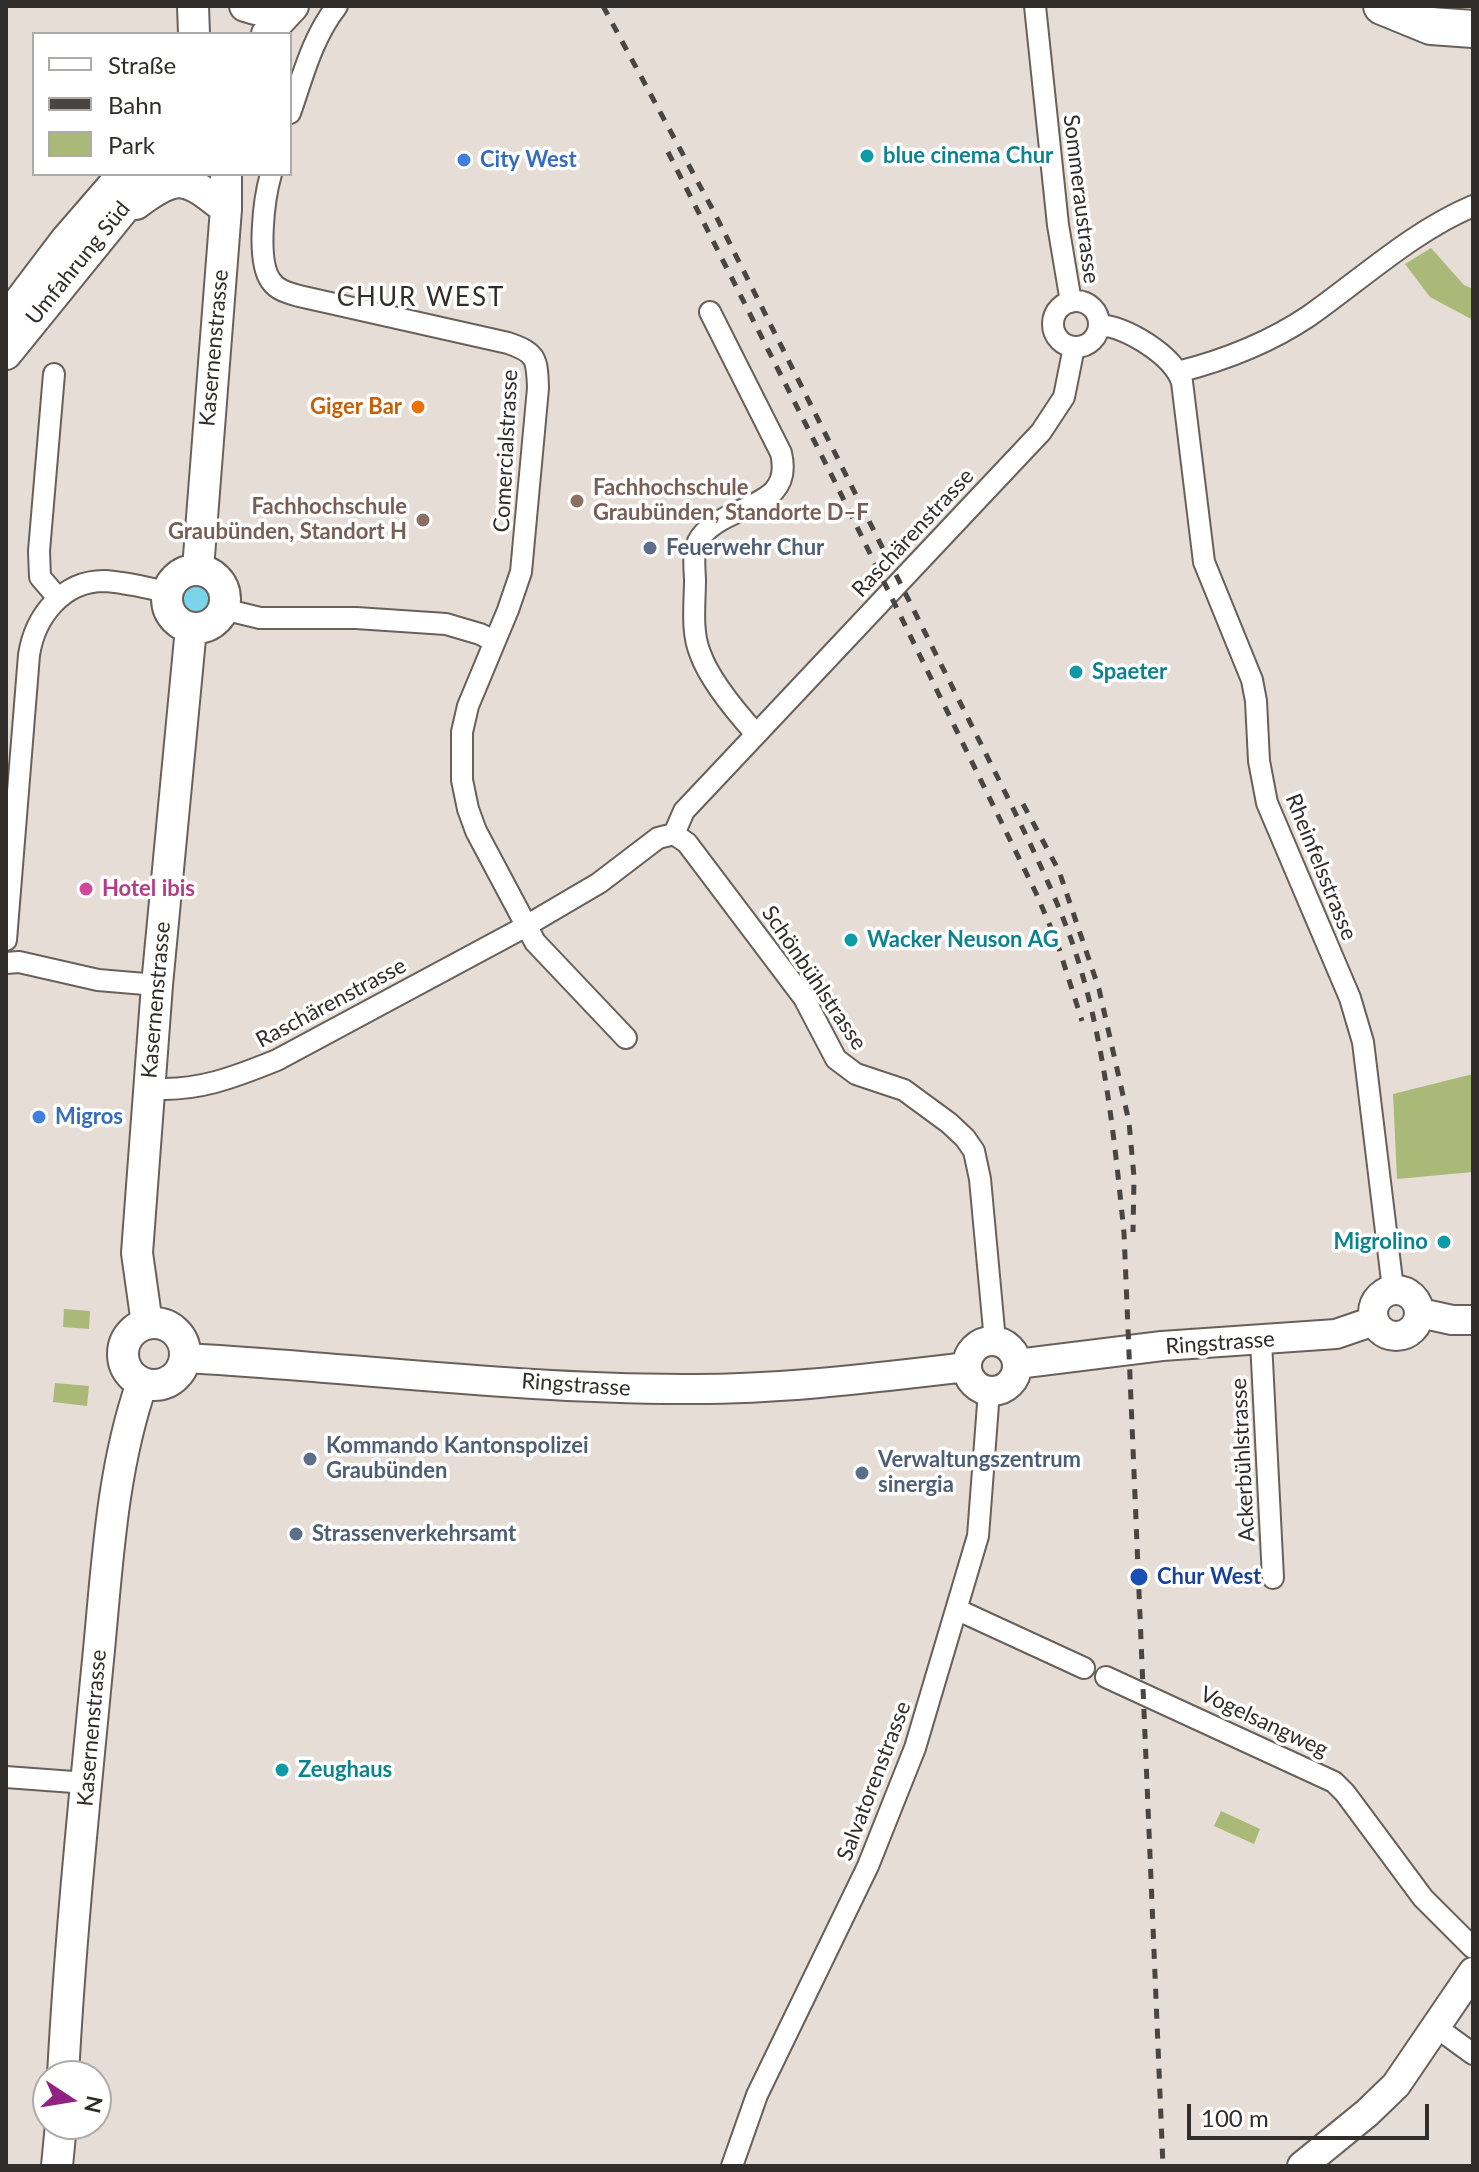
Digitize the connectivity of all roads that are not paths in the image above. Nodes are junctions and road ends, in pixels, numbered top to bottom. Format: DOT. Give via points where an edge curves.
graph roads {
  1 [pos="193,6"];
  2 [pos="245,6"];
  3 [pos="280,6"];
  4 [pos="293,6"];
  5 [pos="337,6"];
  6 [pos="1035,6"];
  7 [pos="1382,6"];
  8 [pos="1423,6"];
  9 [pos="1473,27"];
  10 [pos="194,32"];
  11 [pos="269,32"];
  12 [pos="292,107"];
  13 [pos="121,176"];
  14 [pos="150,176"];
  15 [pos="226,176"];
  16 [pos="271,176"];
  17 [pos="1473,206"];
  18 [pos="226,209"];
  19 [pos="106,227"];
  20 [pos="1071,302"];
  21 [pos="710,312"];
  22 [pos="6,319"];
  23 [pos="1099,325"];
  24 [pos="1074,347"];
  25 [pos="6,354"];
  26 [pos="1178,372"];
  27 [pos="54,374"];
  28 [pos="198,569"];
  29 [pos="168,592"];
  30 [pos="58,598"];
  31 [pos="223,609"];
  32 [pos="191,628"];
  33 [pos="494,641"];
  34 [pos="756,734"];
  35 [pos="674,834"];
  36 [pos="526,925"];
  37 [pos="6,940"];
  38 [pos="6,963"];
  39 [pos="157,985"];
  40 [pos="626,1038"];
  41 [pos="148,1088"];
  42 [pos="1393,1289"];
  43 [pos="1420,1313"];
  44 [pos="1473,1320"];
  45 [pos="1374,1321"];
  46 [pos="147,1324"];
  47 [pos="995,1341"];
  48 [pos="1261,1341"];
  49 [pos="185,1358"];
  50 [pos="1017,1364"];
  51 [pos="967,1367"];
  52 [pos="142,1383"];
  53 [pos="989,1391"];
  54 [pos="1273,1578"];
  55 [pos="958,1610"];
  56 [pos="1084,1668"];
  57 [pos="1106,1677"];
  58 [pos="6,1777"];
  59 [pos="87,1783"];
  60 [pos="1473,1948"];
  61 [pos="1473,1972"];
  62 [pos="1436,2027"];
  63 [pos="1473,2054"];
  64 [pos="64,2060"];
  65 [pos="59,2140"];
  66 [pos="57,2166"];
  67 [pos="732,2166"];
  68 [pos="1302,2166"];
  1 -- 10 [label="main road"];
  2 -- 3 [label="main road"];
  4 -- 11 [label="main road"];
  5 -- 12 [label="street" via="314,44"];
  6 -- 20 [label="street, Sommeraustrasse"];
  7 -- 9 [label="highway" via="1431,26"];
  8 -- 9 [label="highway"];
  13 -- 22 [label="main road, Umfahrung Süd"];
  14 -- 19 [label="main road, Umfahrung Süd"];
  15 -- 18 [label="main road, Kasernenstrasse"];
  16 -- 33 [label="street, Comercialstrasse" via="262,248 269,280 286,293 508,343 534,357 538,388 524,556"];
  17 -- 26 [label="street" via="1428,230 1283,331 1218,361"];
  18 -- 19 [label="main road" via="192,184 172,182"];
  18 -- 28 [label="main road, Kasernenstrasse"];
  19 -- 25 [label="main road, Umfahrung Süd"];
  20 -- 23 [label="street" via="1088,304"];
  20 -- 24 [label="street" via="1061,307 1053,323 1059,339"];
  21 -- 34 [label="street" via="785,467 775,493 703,533 694,551 699,652"];
  23 -- 24 [label="street" via="1091,341"];
  23 -- 26 [label="street" via="1126,332"];
  24 -- 34 [label="street, Raschärenstrasse" via="1064,397 1041,432"];
  26 -- 42 [label="street, Rheinfelsstrasse" via="1204,562 1252,680 1267,803 1350,998 1363,1042"];
  27 -- 30 [label="street" via="40,577"];
  28 -- 29 [label="main road" via="176,578"];
  28 -- 31 [label="main road" via="220,581"];
  29 -- 30 [label="street" via="102,581 69,589"];
  29 -- 32 [label="main road" via="175,619"];
  30 -- 37 [label="street" via="40,621 29,655"];
  31 -- 32 [label="main road" via="211,624"];
  31 -- 33 [label="street" via="260,618 446,624"];
  32 -- 39 [label="main road, Kasernenstrasse"];
  33 -- 36 [label="street, Comercialstrasse" via="462,732 462,780 476,831"];
  34 -- 35 [label="street, Raschärenstrasse" via="684,811"];
  35 -- 36 [label="street, Raschärenstrasse" via="658,838 618,870"];
  35 -- 47 [label="street, Schönbühlstrasse" via="687,843 804,998 839,1063 912,1095 970,1144 980,1179"];
  36 -- 40 [label="street" via="535,942"];
  36 -- 41 [label="street, Raschärenstrasse" via="257,1068 202,1086"];
  38 -- 39 [label="street"];
  39 -- 41 [label="main road, Kasernenstrasse"];
  41 -- 46 [label="main road, Kasernenstrasse" via="137,1253"];
  42 -- 43 [label="main road" via="1412,1295"];
  42 -- 45 [label="main road" via="1376,1301"];
  43 -- 44 [label="main road"];
  43 -- 45 [label="main road" via="1410,1332 1397,1336 1383,1332"];
  45 -- 48 [label="main road, Ringstrasse" via="1336,1334"];
  46 -- 49 [label="main road" via="171,1329 182,1341"];
  46 -- 52 [label="main road" via="129,1336 123,1357"];
  47 -- 50 [label="main road" via="1010,1348"];
  47 -- 51 [label="main road" via="973,1350"];
  48 -- 50 [label="main road, Ringstrasse" via="1162,1346"];
  48 -- 54 [label="street, Ackerbühlstrasse"];
  49 -- 51 [label="main road, Ringstrasse" via="685,1389"];
  49 -- 52 [label="main road" via="169,1381"];
  50 -- 53 [label="main road" via="1009,1383"];
  51 -- 53 [label="main road" via="974,1383"];
  52 -- 59 [label="main road, Kasernenstrasse" via="125,1441 113,1514"];
  53 -- 55 [label="street, Salvatorenstrasse" via="981,1515"];
  55 -- 56 [label="street"];
  55 -- 67 [label="street, Salvatorenstrasse" via="892,1808 757,2095"];
  57 -- 60 [label="street, Vogelsangweg" via="1334,1782 1423,1898"];
  58 -- 59 [label="street"];
  59 -- 64 [label="main road, Kasernenstrasse"];
  61 -- 62 [label="main road"];
  62 -- 63 [label="street"];
  62 -- 68 [label="main road" via="1383,2098"];
  65 -- 66 [label="main road"];
}
